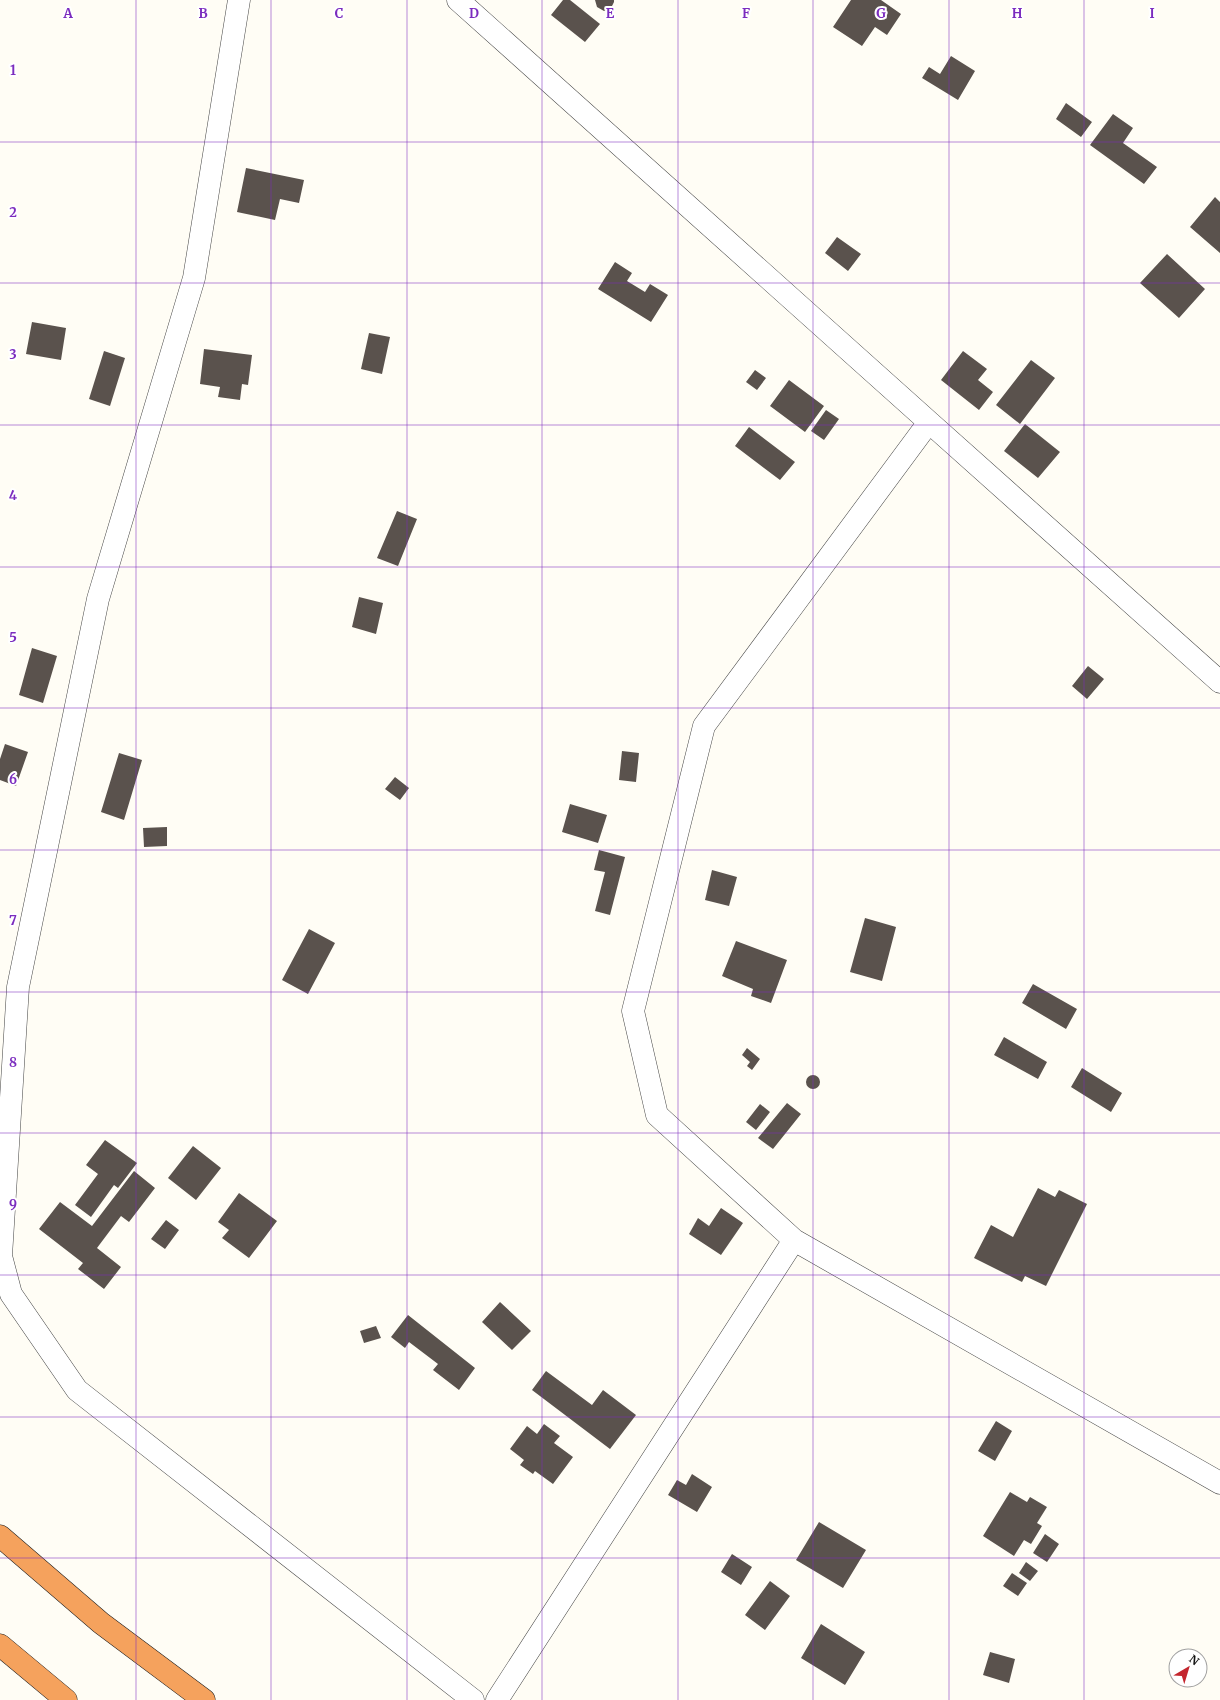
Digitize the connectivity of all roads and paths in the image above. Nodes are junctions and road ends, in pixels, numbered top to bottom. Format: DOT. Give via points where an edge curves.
graph roads {
  1 [pos="239,0"];
  2 [pos="458,0"];
  3 [pos="928,422"];
  4 [pos="1220,682"];
  5 [pos="794,1240"];
  6 [pos="1220,1483"];
  7 [pos="0,1536"];
  8 [pos="0,1645"];
  9 [pos="66,1700"];
  10 [pos="204,1700"];
  11 [pos="473,1700"];
  12 [pos="497,1700"];
  1 -- 11 [label="street" via="194,278 98,599 18,987 1,1256 11,1294 77,1390"];
  2 -- 3 [label="street"];
  3 -- 4 [label="street"];
  3 -- 5 [label="street" via="704,726 633,1011 657,1115"];
  5 -- 6 [label="street"];
  5 -- 12 [label="street"];
  7 -- 10 [label="highway" via="101,1623"];
  8 -- 9 [label="highway"];
}
